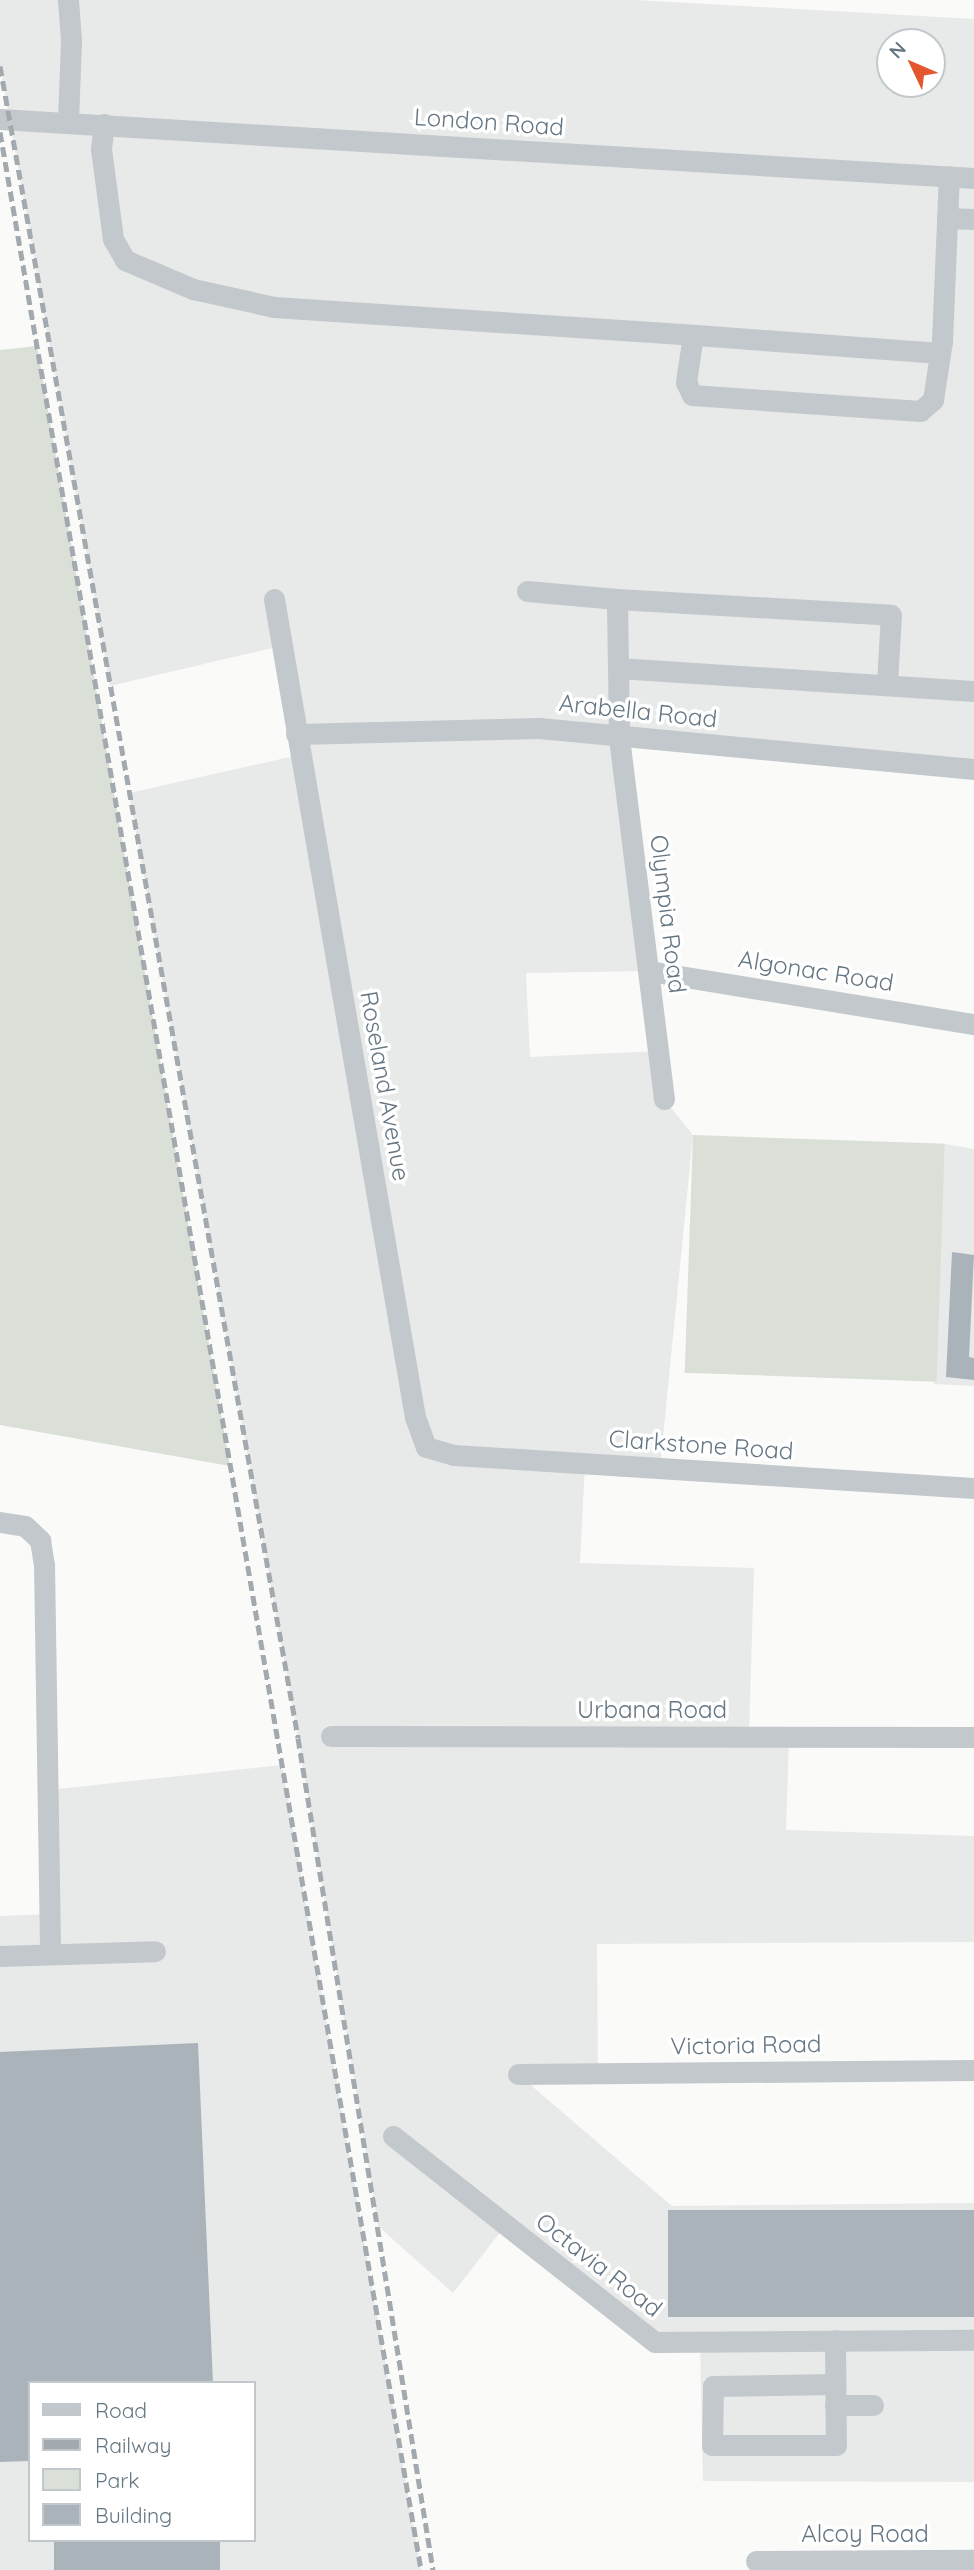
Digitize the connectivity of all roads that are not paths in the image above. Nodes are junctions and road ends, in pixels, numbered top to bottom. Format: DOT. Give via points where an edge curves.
graph roads {
  1 [pos="68,0"];
  2 [pos="0,119"];
  3 [pos="68,122"];
  4 [pos="104,124"];
  5 [pos="949,176"];
  6 [pos="974,178"];
  7 [pos="947,218"];
  8 [pos="974,219"];
  9 [pos="693,335"];
  10 [pos="940,353"];
  11 [pos="527,591"];
  12 [pos="274,599"];
  13 [pos="617,599"];
  14 [pos="618,668"];
  15 [pos="887,683"];
  16 [pos="974,691"];
  17 [pos="296,734"];
  18 [pos="619,737"];
  19 [pos="974,769"];
  20 [pos="649,971"];
  21 [pos="974,1024"];
  22 [pos="664,1099"];
  23 [pos="426,1447"];
  24 [pos="974,1488"];
  25 [pos="0,1522"];
  26 [pos="331,1736"];
  27 [pos="974,1737"];
  28 [pos="155,1951"];
  29 [pos="50,1954"];
  30 [pos="0,1956"];
  31 [pos="974,2070"];
  32 [pos="518,2074"];
  33 [pos="393,2136"];
  34 [pos="835,2340"];
  35 [pos="974,2340"];
  36 [pos="835,2395"];
  37 [pos="873,2405"];
  38 [pos="974,2560"];
  39 [pos="756,2561"];
  1 -- 3 [label="street"];
  2 -- 3 [label="street, London Road"];
  3 -- 4 [label="street, London Road"];
  4 -- 5 [label="street, London Road"];
  4 -- 9 [label="street" via="101,149 113,239 125,260 192,289 274,307"];
  5 -- 6 [label="street, London Road"];
  5 -- 7 [label="street"];
  7 -- 8 [label="street"];
  7 -- 10 [label="street"];
  9 -- 10 [label="street"];
  9 -- 10 [label="street" via="686,382 692,395 920,411 933,400"];
  11 -- 13 [label="street"];
  12 -- 17 [label="street, Roseland Avenue"];
  13 -- 14 [label="street, Olympia Road"];
  13 -- 15 [label="street" via="891,615"];
  14 -- 15 [label="street"];
  14 -- 18 [label="street, Olympia Road"];
  15 -- 16 [label="street"];
  17 -- 18 [label="street, Arabella Road" via="539,728"];
  17 -- 23 [label="street, Roseland Avenue" via="415,1417"];
  18 -- 19 [label="street, Arabella Road"];
  18 -- 20 [label="street, Olympia Road"];
  20 -- 21 [label="street, Algonac Road"];
  20 -- 22 [label="street, Olympia Road"];
  23 -- 24 [label="street, Clarkstone Road" via="454,1455"];
  25 -- 29 [label="street" via="26,1526 40,1539 44,1564"];
  26 -- 27 [label="street, Urbana Road"];
  28 -- 29 [label="street"];
  29 -- 30 [label="street"];
  31 -- 32 [label="street, Victoria Road"];
  33 -- 34 [label="street, Octavia Road" via="655,2342"];
  34 -- 35 [label="street, Octavia Road"];
  34 -- 36 [label="street"];
  36 -- 36 [label="street" via="836,2445 712,2445 713,2386"];
  36 -- 37 [label="street"];
  38 -- 39 [label="street, Alcoy Road"];
}
